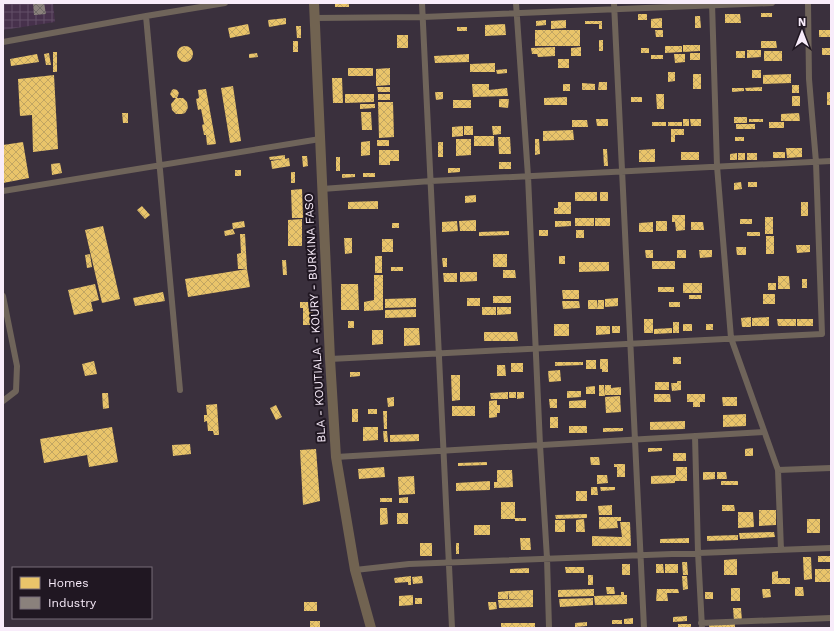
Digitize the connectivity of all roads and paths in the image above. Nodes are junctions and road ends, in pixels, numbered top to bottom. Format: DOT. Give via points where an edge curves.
graph roads {
  1 [pos="225,3"];
  2 [pos="314,3"];
  3 [pos="422,3"];
  4 [pos="516,3"];
  5 [pos="772,3"];
  6 [pos="808,3"];
  7 [pos="713,4"];
  8 [pos="614,6"];
  9 [pos="517,13"];
  10 [pos="146,16"];
  11 [pos="423,17"];
  12 [pos="314,18"];
  13 [pos="3,42"];
  14 [pos="320,139"];
  15 [pos="831,161"];
  16 [pos="816,162"];
  17 [pos="160,165"];
  18 [pos="717,166"];
  19 [pos="622,171"];
  20 [pos="528,176"];
  21 [pos="431,181"];
  22 [pos="322,189"];
  23 [pos="3,191"];
  24 [pos="3,296"];
  25 [pos="731,338"];
  26 [pos="631,344"];
  27 [pos="535,348"];
  28 [pos="439,353"];
  29 [pos="330,359"];
  30 [pos="180,390"];
  31 [pos="3,401"];
  32 [pos="764,432"];
  33 [pos="695,436"];
  34 [pos="635,440"];
  35 [pos="540,446"];
  36 [pos="444,451"];
  37 [pos="336,457"];
  38 [pos="831,468"];
  39 [pos="778,470"];
  40 [pos="831,548"];
  41 [pos="781,550"];
  42 [pos="698,552"];
  43 [pos="641,555"];
  44 [pos="547,558"];
  45 [pos="449,562"];
  46 [pos="355,570"];
  47 [pos="831,618"];
  48 [pos="701,625"];
  49 [pos="372,628"];
  50 [pos="452,628"];
  51 [pos="549,628"];
  52 [pos="644,628"];
  1 -- 10 [label="street"];
  2 -- 12 [label="main road, BLA - KOUTIALA - KOURY - BURKINA FASO"];
  3 -- 11 [label="street"];
  4 -- 9 [label="street"];
  5 -- 7 [label="street"];
  6 -- 16 [label="street" via="809,79"];
  7 -- 8 [label="street"];
  7 -- 18 [label="street"];
  8 -- 9 [label="street"];
  8 -- 19 [label="street"];
  9 -- 11 [label="street"];
  9 -- 20 [label="street"];
  10 -- 13 [label="street"];
  10 -- 17 [label="street"];
  11 -- 12 [label="street"];
  11 -- 21 [label="street"];
  12 -- 14 [label="main road, BLA - KOUTIALA - KOURY - BURKINA FASO"];
  14 -- 17 [label="street"];
  14 -- 22 [label="main road, BLA - KOUTIALA - KOURY - BURKINA FASO"];
  15 -- 16 [label="street"];
  16 -- 18 [label="street"];
  16 -- 25 [label="street" via="822,334"];
  17 -- 23 [label="street"];
  17 -- 30 [label="street"];
  18 -- 19 [label="street"];
  18 -- 25 [label="street"];
  19 -- 20 [label="street"];
  19 -- 26 [label="street"];
  20 -- 21 [label="street"];
  20 -- 27 [label="street"];
  21 -- 22 [label="street"];
  21 -- 28 [label="street"];
  22 -- 29 [label="main road, BLA - KOUTIALA - KOURY - BURKINA FASO"];
  24 -- 31 [label="street" via="17,366 16,390"];
  25 -- 26 [label="street"];
  25 -- 32 [label="street"];
  26 -- 27 [label="street"];
  26 -- 34 [label="street"];
  27 -- 28 [label="street"];
  27 -- 35 [label="street"];
  28 -- 29 [label="street"];
  28 -- 36 [label="street"];
  29 -- 37 [label="main road, BLA - KOUTIALA - KOURY - BURKINA FASO"];
  32 -- 33 [label="street"];
  32 -- 39 [label="street"];
  33 -- 34 [label="street"];
  33 -- 42 [label="street"];
  34 -- 35 [label="street"];
  34 -- 43 [label="street"];
  35 -- 36 [label="street"];
  35 -- 44 [label="street"];
  36 -- 37 [label="street"];
  36 -- 45 [label="street"];
  37 -- 46 [label="main road, BLA - KOUTIALA - KOURY - BURKINA FASO"];
  38 -- 39 [label="street"];
  39 -- 41 [label="street"];
  40 -- 41 [label="street"];
  41 -- 42 [label="street"];
  42 -- 43 [label="street"];
  42 -- 48 [label="street"];
  43 -- 44 [label="street"];
  43 -- 52 [label="street"];
  44 -- 45 [label="street"];
  44 -- 51 [label="street"];
  45 -- 46 [label="street"];
  45 -- 50 [label="street"];
  46 -- 49 [label="main road, BLA - KOUTIALA - KOURY - BURKINA FASO"];
  47 -- 48 [label="street"];
}
